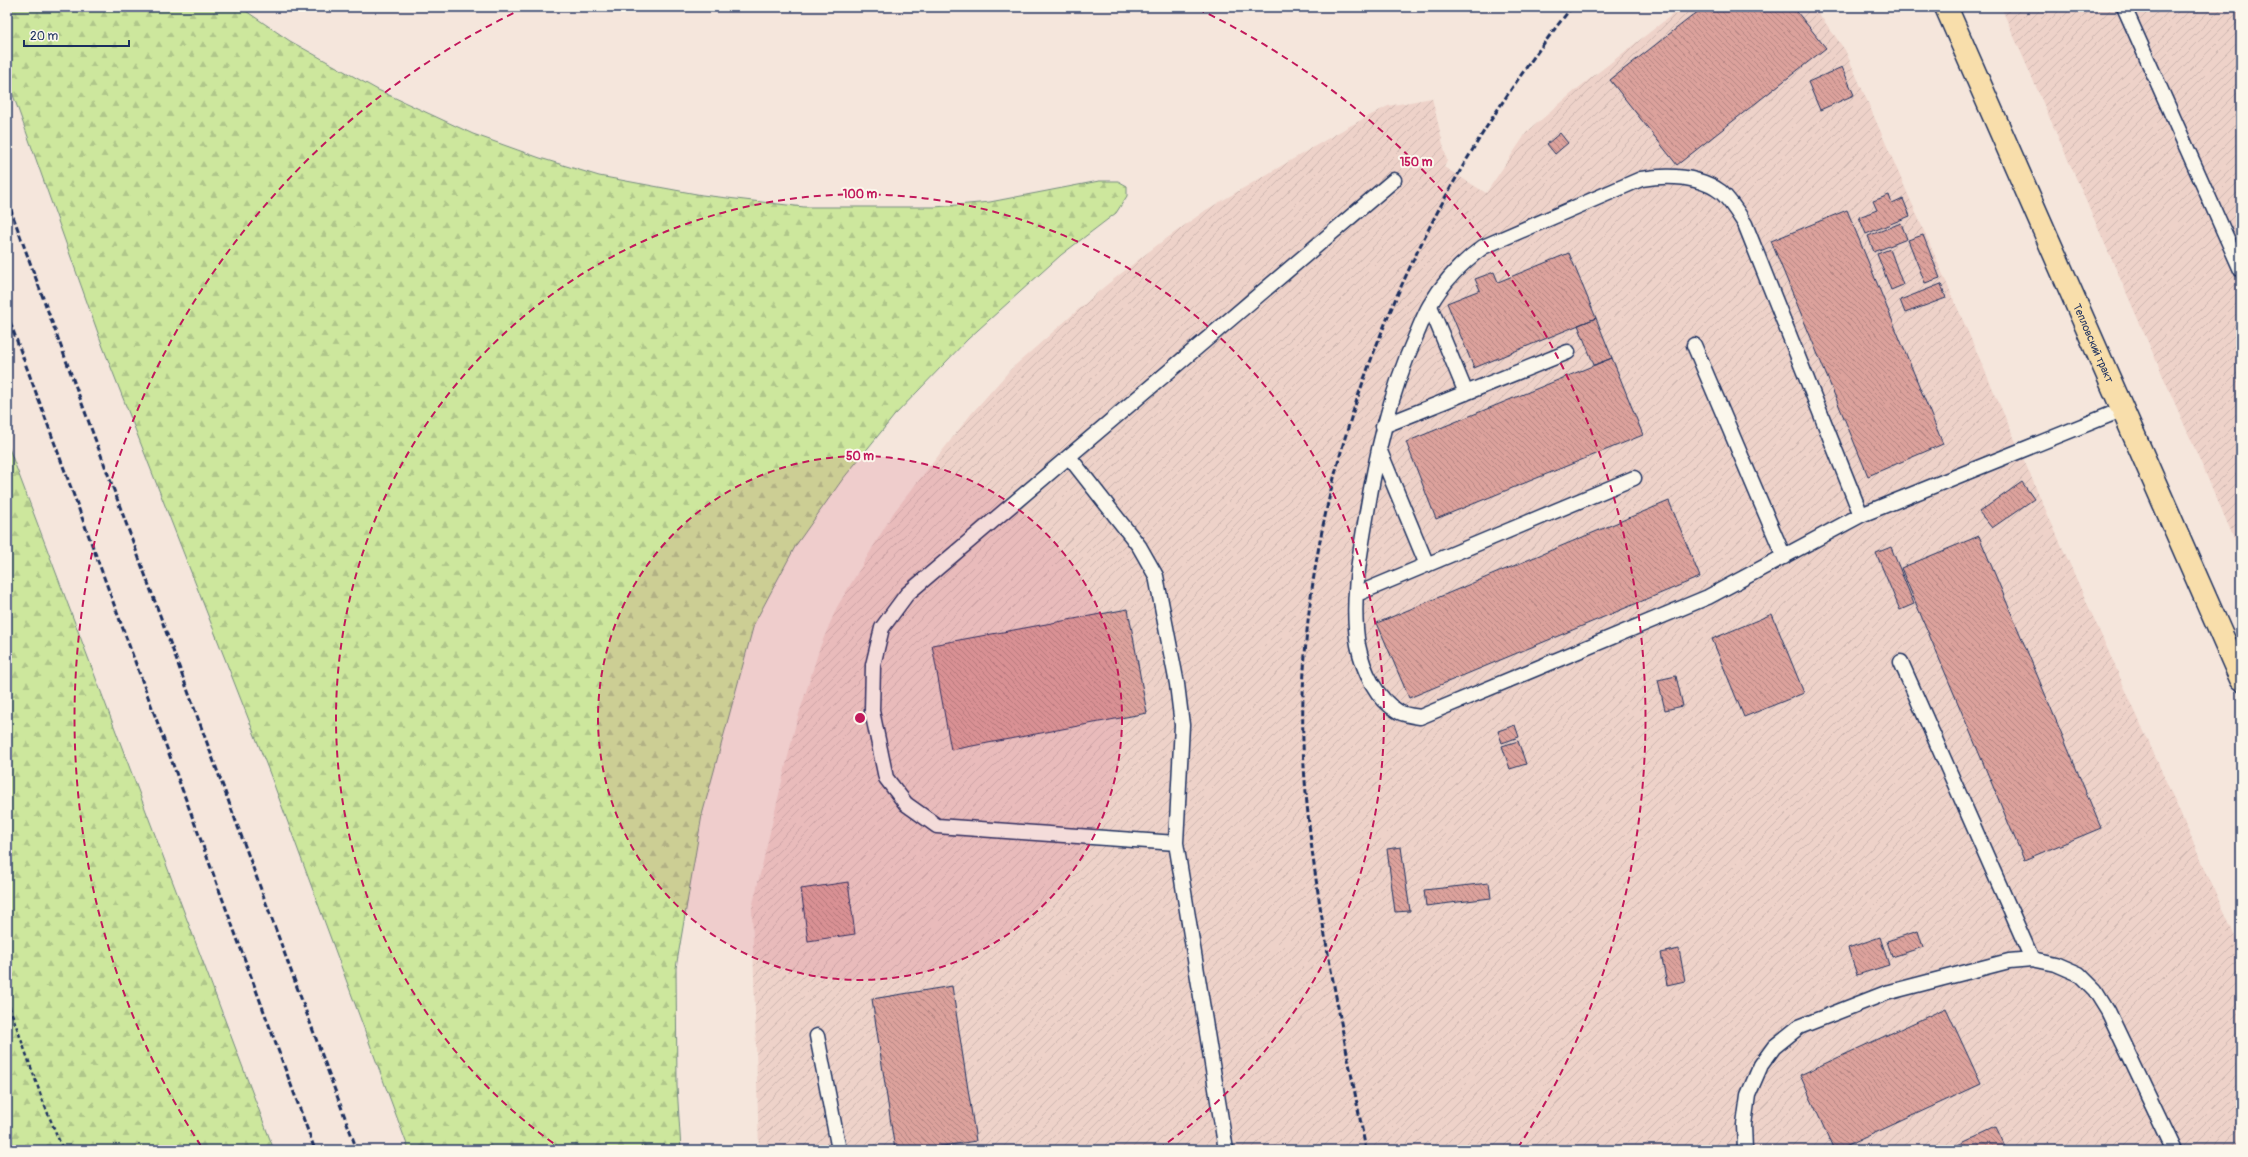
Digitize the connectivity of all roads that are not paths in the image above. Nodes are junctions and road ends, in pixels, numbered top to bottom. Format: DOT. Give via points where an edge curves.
graph roads {
  1 [pos="1946,7"];
  2 [pos="2124,7"];
  3 [pos="1394,180"];
  4 [pos="2241,270"];
  5 [pos="1430,306"];
  6 [pos="1694,345"];
  7 [pos="1568,352"];
  8 [pos="1466,393"];
  9 [pos="2124,409"];
  10 [pos="1383,426"];
  11 [pos="1379,449"];
  12 [pos="1070,458"];
  13 [pos="1634,478"];
  14 [pos="1861,515"];
  15 [pos="1784,557"];
  16 [pos="1427,565"];
  17 [pos="1357,594"];
  18 [pos="1901,662"];
  19 [pos="2241,679"];
  20 [pos="1176,843"];
  21 [pos="2032,958"];
  22 [pos="817,1036"];
  23 [pos="839,1150"];
  24 [pos="1226,1150"];
  25 [pos="1745,1150"];
  26 [pos="2174,1150"];
  1 -- 9 [label="main road, Тепловский тракт"];
  2 -- 4 [label="lane"];
  3 -- 12 [label="lane"];
  5 -- 8 [label="lane"];
  5 -- 10 [label="lane" via="1401,369"];
  5 -- 14 [label="lane" via="1448,278 1464,260 1483,247 1641,179 1663,175 1707,185 1721,192 1733,204 1744,224"];
  6 -- 15 [label="lane"];
  7 -- 8 [label="lane"];
  8 -- 10 [label="lane"];
  9 -- 14 [label="lane"];
  9 -- 19 [label="main road, Тепловский тракт"];
  10 -- 11 [label="lane"];
  11 -- 16 [label="lane"];
  11 -- 17 [label="lane" via="1359,559"];
  12 -- 20 [label="lane" via="1139,546 1156,576 1177,684 1182,725"];
  12 -- 20 [label="lane" via="907,594 882,628 873,665 872,711 886,778 906,804 937,826"];
  13 -- 16 [label="lane"];
  14 -- 15 [label="lane"];
  15 -- 17 [label="lane" via="1708,597 1420,717 1401,713 1387,704 1374,688 1364,667 1358,645"];
  16 -- 17 [label="lane"];
  18 -- 21 [label="lane"];
  20 -- 24 [label="lane"];
  21 -- 25 [label="lane" via="2009,961 1886,993 1799,1027 1774,1047 1761,1065 1748,1095 1744,1125"];
  21 -- 26 [label="lane" via="2080,974 2095,990"];
  22 -- 23 [label="lane"];
}
